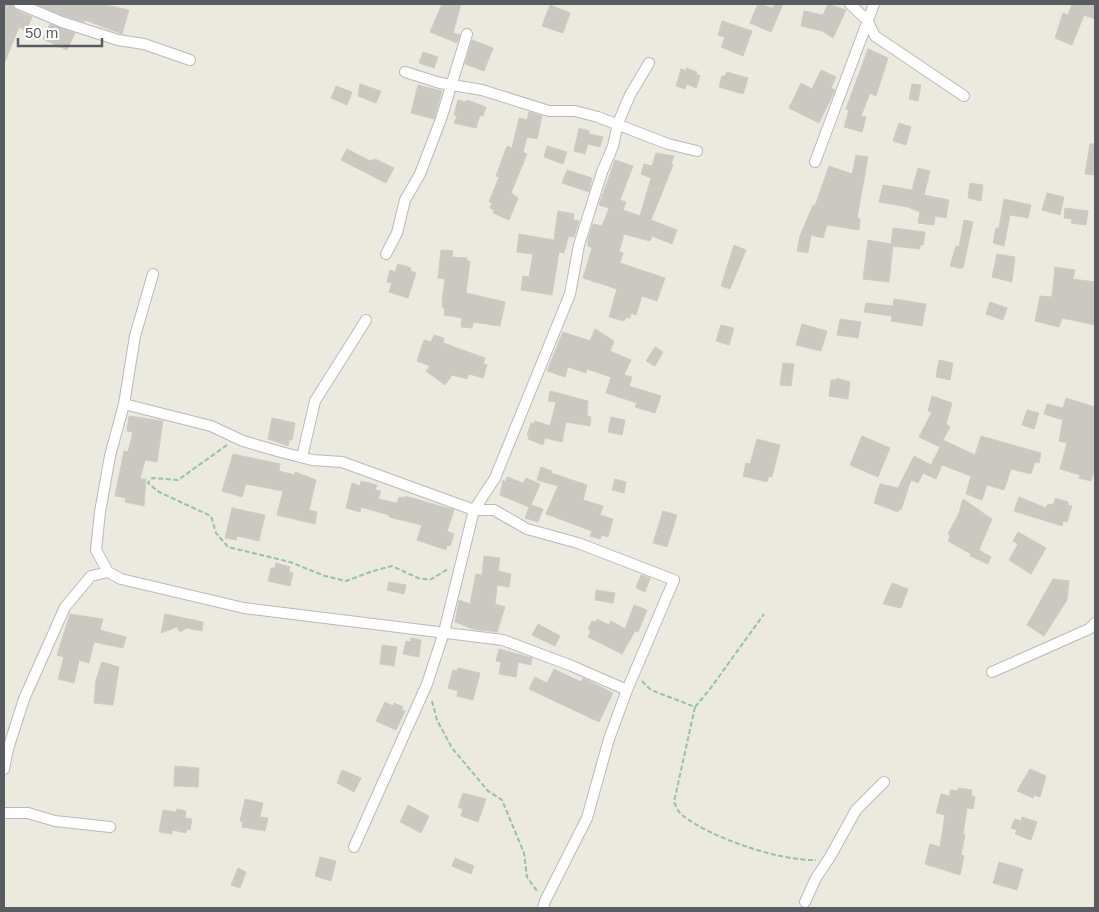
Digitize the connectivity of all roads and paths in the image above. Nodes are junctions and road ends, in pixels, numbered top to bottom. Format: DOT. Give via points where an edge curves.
graph roads {
  1 [pos="19,4"];
  2 [pos="850,4"];
  3 [pos="874,4"];
  4 [pos="867,20"];
  5 [pos="468,34"];
  6 [pos="190,60"];
  7 [pos="650,63"];
  8 [pos="405,72"];
  9 [pos="451,85"];
  10 [pos="964,96"];
  11 [pos="618,123"];
  12 [pos="697,151"];
  13 [pos="815,162"];
  14 [pos="386,254"];
  15 [pos="152,274"];
  16 [pos="366,320"];
  17 [pos="124,404"];
  18 [pos="243,441"];
  19 [pos="302,458"];
  20 [pos="474,510"];
  21 [pos="462,559"];
  22 [pos="108,572"];
  23 [pos="764,614"];
  24 [pos="1095,623"];
  25 [pos="444,632"];
  26 [pos="992,672"];
  27 [pos="634,673"];
  28 [pos="427,684"];
  29 [pos="627,690"];
  30 [pos="695,707"];
  31 [pos="4,769"];
  32 [pos="884,782"];
  33 [pos="4,813"];
  34 [pos="110,827"];
  35 [pos="354,847"];
  36 [pos="830,857"];
  37 [pos="805,902"];
  38 [pos="544,904"];
  1 -- 6 [label="street" via="62,22"];
  2 -- 4 [label="street"];
  3 -- 4 [label="street"];
  4 -- 10 [label="street" via="875,36"];
  4 -- 13 [label="street"];
  5 -- 9 [label="street"];
  7 -- 11 [label="street" via="630,95"];
  8 -- 9 [label="street"];
  9 -- 11 [label="street" via="482,90 549,112 575,111"];
  9 -- 14 [label="street" via="420,174 405,200 397,233"];
  11 -- 12 [label="street" via="668,144"];
  11 -- 20 [label="street" via="586,223 570,294 495,478"];
  15 -- 17 [label="street" via="135,336"];
  16 -- 19 [label="street" via="315,402"];
  17 -- 18 [label="street" via="210,426"];
  17 -- 22 [label="street" via="110,456 96,550"];
  18 -- 19 [label="street"];
  18 -- 21 [label="path" via="224,446 212,458 178,480 152,478 148,483 158,492 212,516 216,532 228,547 290,562 325,576 346,581 392,566 430,580"];
  19 -- 20 [label="street" via="342,462"];
  20 -- 21 [label="street"];
  20 -- 27 [label="street" via="494,510 527,529 578,543 674,580"];
  21 -- 25 [label="street"];
  22 -- 25 [label="street" via="121,579 244,608"];
  22 -- 31 [label="street" via="91,576 66,607 24,699"];
  23 -- 30 [label="path"];
  24 -- 26 [label="street" via="1089,629"];
  25 -- 28 [label="street"];
  25 -- 29 [label="street" via="503,640"];
  27 -- 29 [label="street"];
  27 -- 30 [label="path" via="651,690"];
  28 -- 35 [label="street"];
  28 -- 38 [label="path" via="437,720 452,748 488,790 502,800 524,853 527,877"];
  29 -- 38 [label="street" via="587,818"];
  30 -- 36 [label="path" via="674,802 680,814 720,837 781,857 814,861"];
  32 -- 36 [label="street" via="856,810"];
  33 -- 34 [label="street" via="28,813 54,821"];
  36 -- 37 [label="street"];
}
